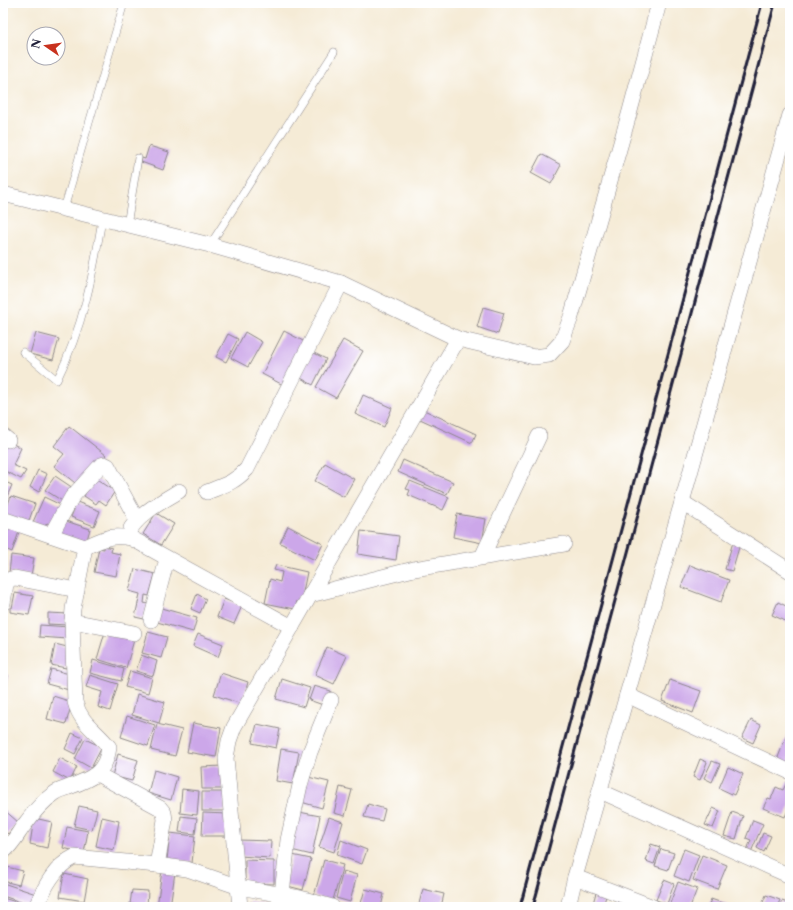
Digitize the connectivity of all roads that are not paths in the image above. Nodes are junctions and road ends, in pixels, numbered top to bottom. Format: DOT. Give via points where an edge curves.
graph roads {
  1 [pos="124,3"];
  2 [pos="659,3"];
  3 [pos="334,52"];
  4 [pos="790,115"];
  5 [pos="138,158"];
  6 [pos="3,194"];
  7 [pos="64,210"];
  8 [pos="102,219"];
  9 [pos="127,226"];
  10 [pos="210,245"];
  11 [pos="341,283"];
  12 [pos="458,339"];
  13 [pos="23,352"];
  14 [pos="539,436"];
  15 [pos="179,491"];
  16 [pos="207,492"];
  17 [pos="682,502"];
  18 [pos="3,519"];
  19 [pos="137,520"];
  20 [pos="51,535"];
  21 [pos="125,537"];
  22 [pos="564,544"];
  23 [pos="85,547"];
  24 [pos="482,557"];
  25 [pos="167,559"];
  26 [pos="790,572"];
  27 [pos="77,590"];
  28 [pos="310,595"];
  29 [pos="3,603"];
  30 [pos="152,620"];
  31 [pos="72,621"];
  32 [pos="292,627"];
  33 [pos="134,633"];
  34 [pos="627,695"];
  35 [pos="331,700"];
  36 [pos="790,772"];
  37 [pos="97,774"];
  38 [pos="600,791"];
  39 [pos="3,852"];
  40 [pos="157,865"];
  41 [pos="790,876"];
  42 [pos="575,877"];
  43 [pos="239,887"];
  44 [pos="282,894"];
  45 [pos="36,907"];
  46 [pos="240,907"];
  47 [pos="332,907"];
  48 [pos="568,907"];
  49 [pos="653,907"];
  1 -- 7 [label="lane"];
  2 -- 12 [label="street" via="571,317 562,341 548,355 534,357"];
  3 -- 10 [label="lane"];
  4 -- 17 [label="street"];
  5 -- 9 [label="lane"];
  6 -- 7 [label="street"];
  7 -- 8 [label="street"];
  8 -- 9 [label="street"];
  8 -- 13 [label="lane" via="80,325 57,380"];
  9 -- 10 [label="street"];
  10 -- 11 [label="street"];
  11 -- 12 [label="street"];
  11 -- 16 [label="street" via="246,469 230,483"];
  12 -- 28 [label="street"];
  14 -- 24 [label="street"];
  15 -- 19 [label="street"];
  17 -- 26 [label="street"];
  17 -- 34 [label="street"];
  18 -- 20 [label="street"];
  19 -- 20 [label="street" via="108,466 104,464 72,497"];
  19 -- 21 [label="street"];
  20 -- 23 [label="street"];
  21 -- 23 [label="street" via="107,538"];
  21 -- 25 [label="street"];
  22 -- 24 [label="street"];
  23 -- 27 [label="street"];
  24 -- 28 [label="street" via="414,569"];
  25 -- 30 [label="street"];
  25 -- 32 [label="street"];
  27 -- 29 [label="street" via="15,578 6,584"];
  27 -- 31 [label="street"];
  28 -- 32 [label="street"];
  31 -- 33 [label="street"];
  31 -- 37 [label="street" via="74,702 83,721 109,747 108,758"];
  32 -- 43 [label="street" via="228,741 226,758"];
  34 -- 36 [label="street"];
  34 -- 38 [label="street"];
  35 -- 44 [label="street" via="300,785 288,840"];
  37 -- 39 [label="street" via="88,780 57,791 44,801"];
  37 -- 40 [label="street" via="160,808 164,813"];
  38 -- 41 [label="street"];
  38 -- 42 [label="street"];
  40 -- 43 [label="street" via="187,869"];
  40 -- 45 [label="street" via="74,857 64,862 56,872"];
  42 -- 48 [label="street"];
  42 -- 49 [label="street"];
  43 -- 44 [label="street"];
  43 -- 46 [label="street"];
  44 -- 47 [label="street"];
}
